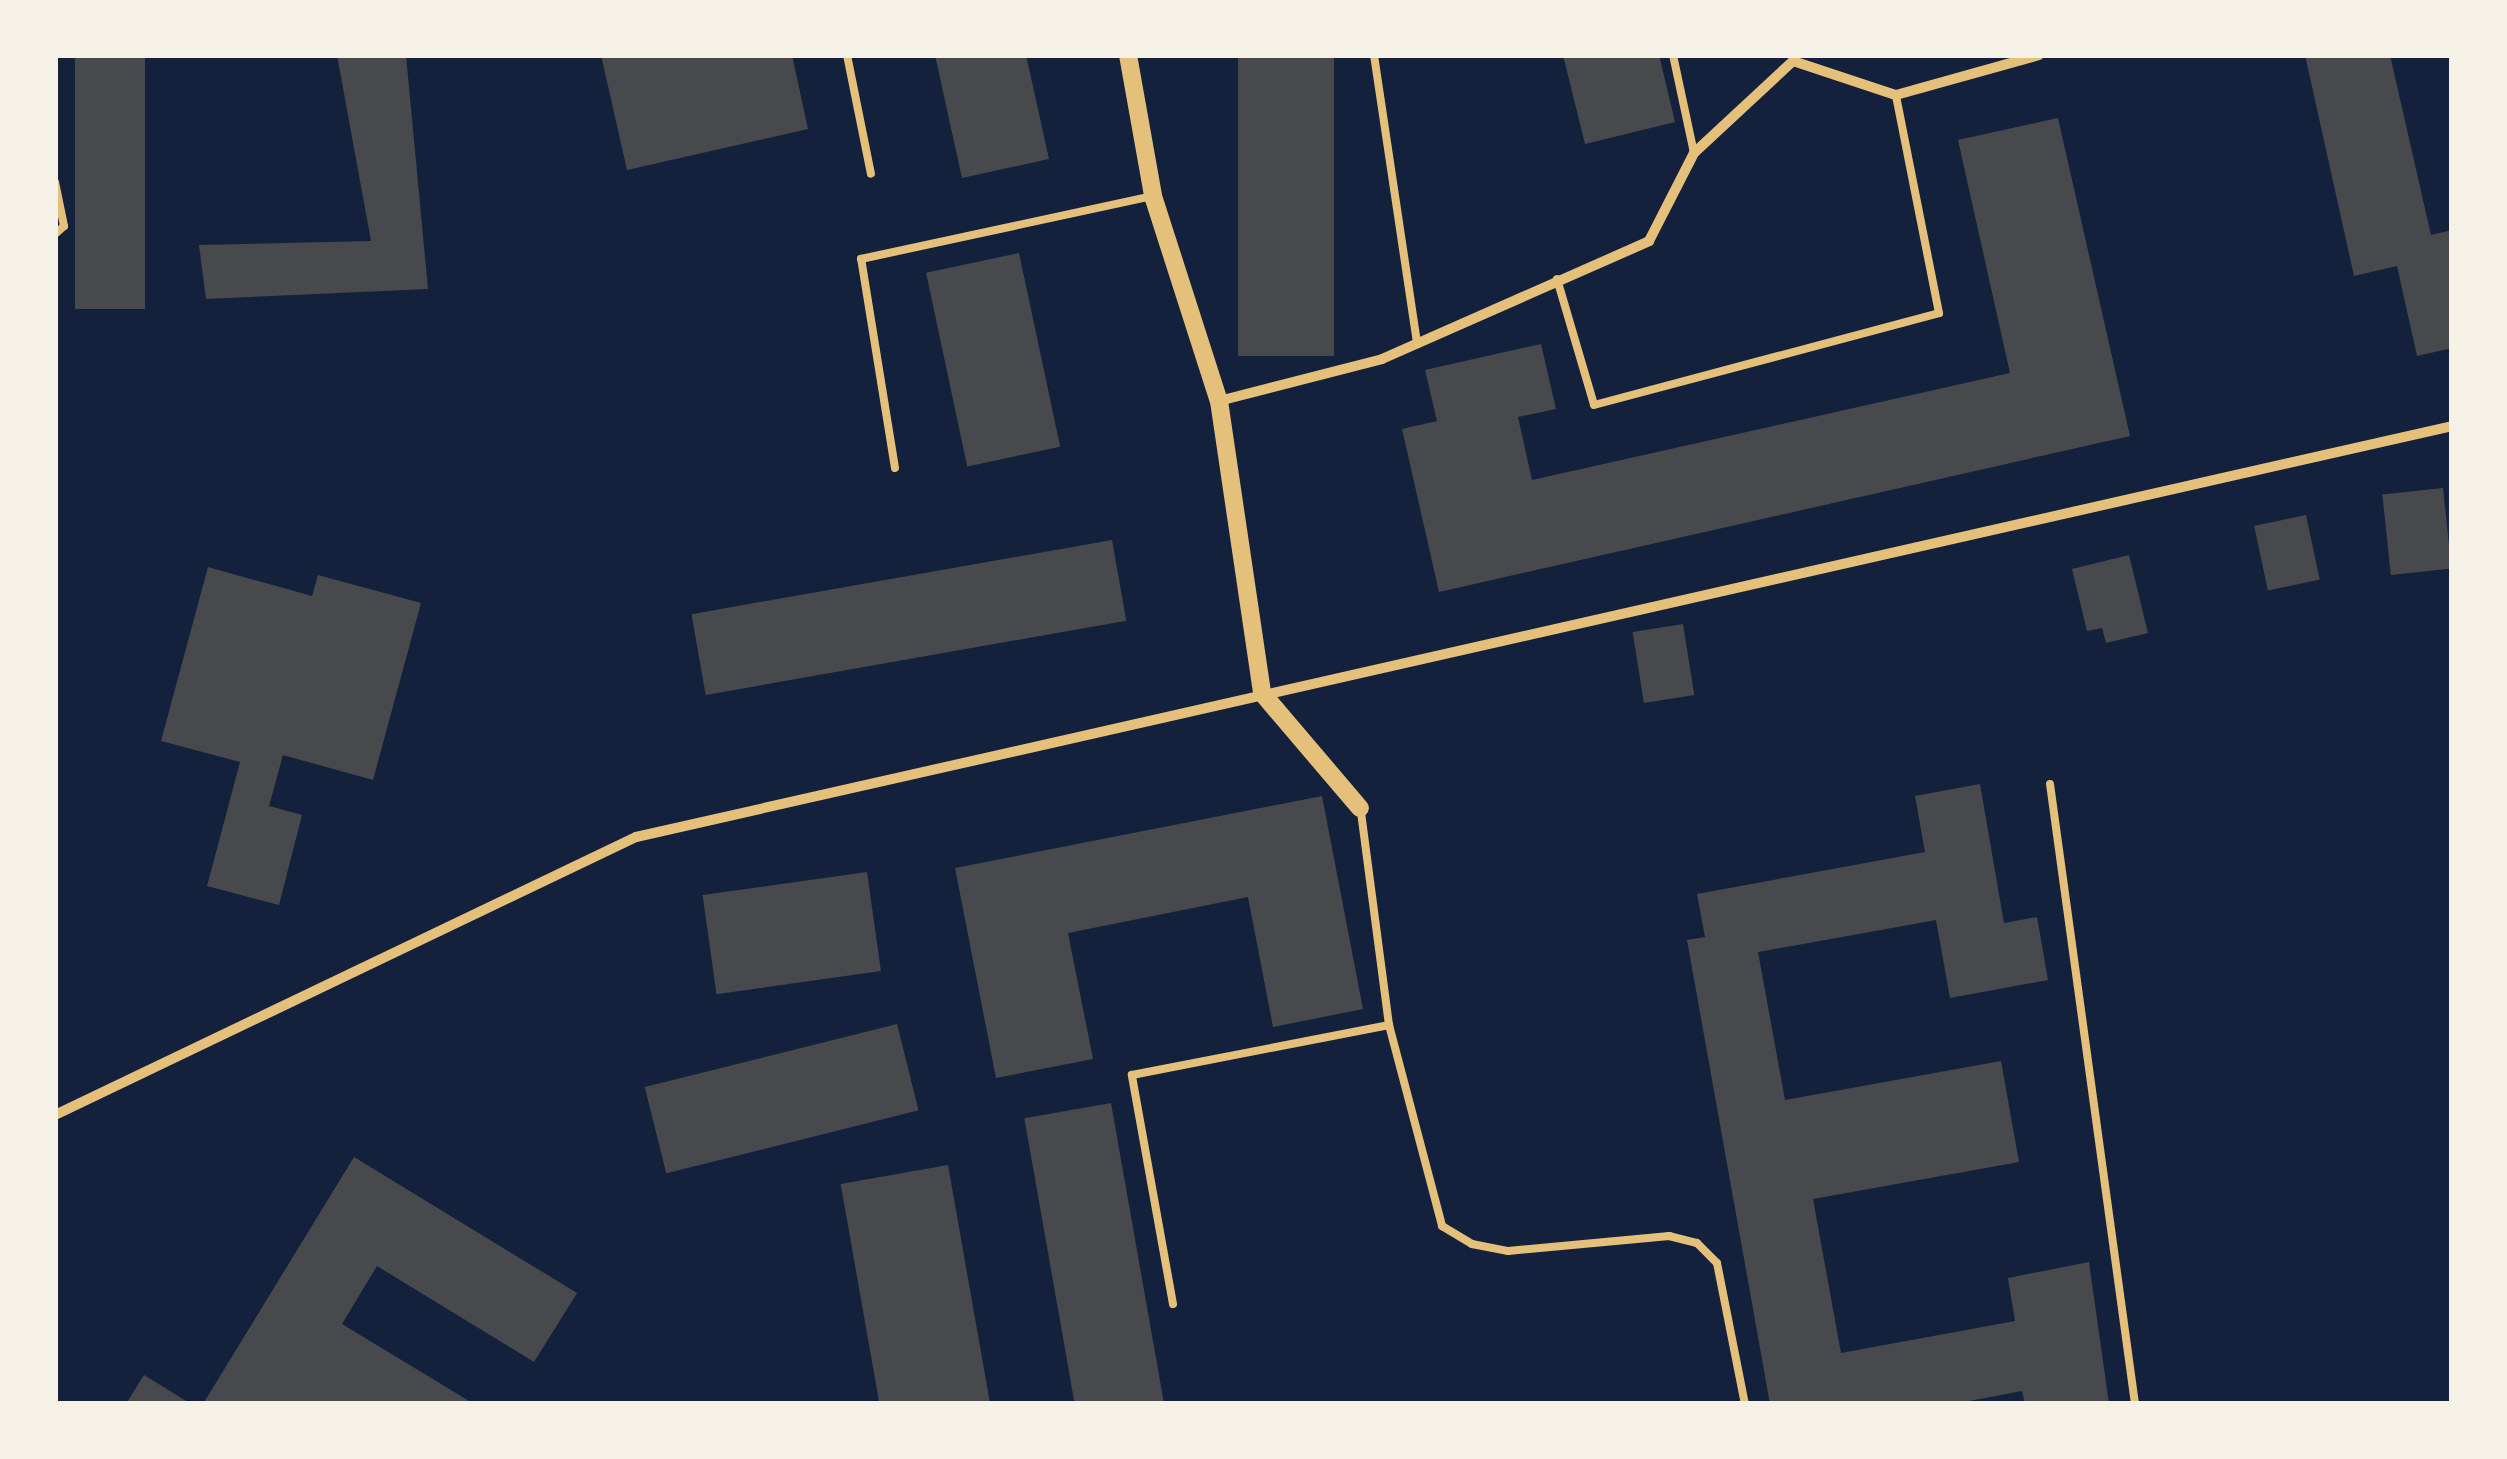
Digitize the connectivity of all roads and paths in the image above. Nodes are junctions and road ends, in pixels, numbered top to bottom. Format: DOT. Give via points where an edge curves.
graph roads {
  1 [pos="847,55"];
  2 [pos="1128,55"];
  3 [pos="1374,55"];
  4 [pos="1672,55"];
  5 [pos="2039,55"];
  6 [pos="1896,96"];
  7 [pos="1694,153"];
  8 [pos="871,174"];
  9 [pos="55,182"];
  10 [pos="1153,196"];
  11 [pos="55,234"];
  12 [pos="1557,279"];
  13 [pos="1418,342"];
  14 [pos="1218,401"];
  15 [pos="2452,426"];
  16 [pos="895,468"];
  17 [pos="1262,693"];
  18 [pos="2050,784"];
  19 [pos="1360,808"];
  20 [pos="1389,1025"];
  21 [pos="55,1115"];
  22 [pos="1172,1304"];
  23 [pos="1745,1404"];
  24 [pos="2135,1404"];
  1 -- 8 [label="lane"];
  2 -- 10 [label="street"];
  3 -- 13 [label="lane"];
  4 -- 7 [label="lane"];
  5 -- 6 [label="street"];
  6 -- 7 [label="street" via="1793,61"];
  6 -- 12 [label="lane" via="1939,313 1594,405"];
  7 -- 12 [label="street" via="1649,242"];
  9 -- 11 [label="lane" via="64,226"];
  10 -- 14 [label="street"];
  10 -- 16 [label="lane" via="861,259"];
  12 -- 13 [label="street"];
  13 -- 14 [label="street" via="1382,359"];
  14 -- 17 [label="street"];
  15 -- 17 [label="street"];
  17 -- 19 [label="street"];
  17 -- 21 [label="street" via="636,837"];
  18 -- 24 [label="lane"];
  19 -- 20 [label="lane"];
  20 -- 22 [label="lane" via="1132,1074"];
  20 -- 23 [label="lane" via="1442,1226 1472,1244 1508,1250 1669,1236 1696,1243 1717,1263"];
}
